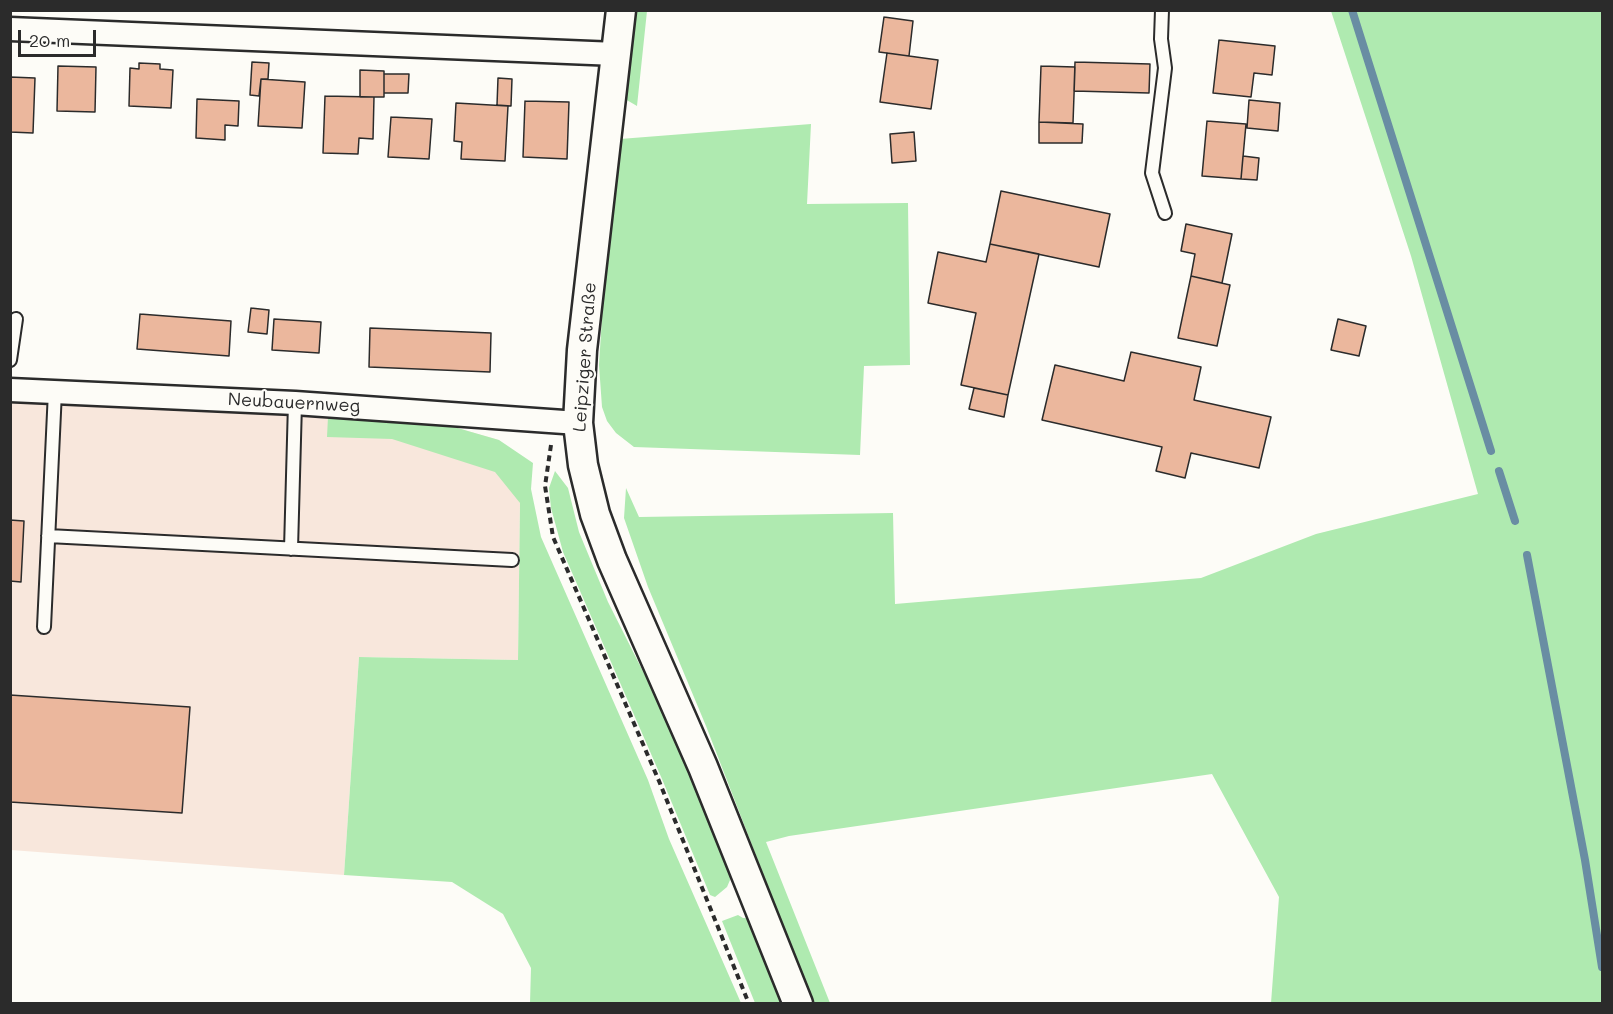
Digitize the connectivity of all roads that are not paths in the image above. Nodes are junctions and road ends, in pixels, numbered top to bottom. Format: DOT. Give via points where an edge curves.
graph roads {
  1 [pos="621,10"];
  2 [pos="1161,10"];
  3 [pos="10,29"];
  4 [pos="616,54"];
  5 [pos="1165,213"];
  6 [pos="16,318"];
  7 [pos="10,360"];
  8 [pos="10,390"];
  9 [pos="55,391"];
  10 [pos="295,403"];
  11 [pos="566,423"];
  12 [pos="48,536"];
  13 [pos="291,549"];
  14 [pos="512,560"];
  15 [pos="44,627"];
  16 [pos="798,1004"];
  1 -- 4 [label="street, Leipziger Straße"];
  2 -- 5 [label="lane" via="1165,68 1152,173"];
  3 -- 4 [label="street"];
  4 -- 11 [label="street, Leipziger Straße" via="582,350"];
  6 -- 7 [label="lane"];
  8 -- 9 [label="street, Neubauernweg"];
  9 -- 10 [label="street, Neubauernweg"];
  9 -- 12 [label="lane"];
  10 -- 11 [label="street, Neubauernweg"];
  10 -- 13 [label="lane"];
  11 -- 16 [label="street, Leipziger Straße" via="612,560 703,767"];
  12 -- 13 [label="lane"];
  12 -- 15 [label="lane"];
  13 -- 14 [label="lane"];
}
